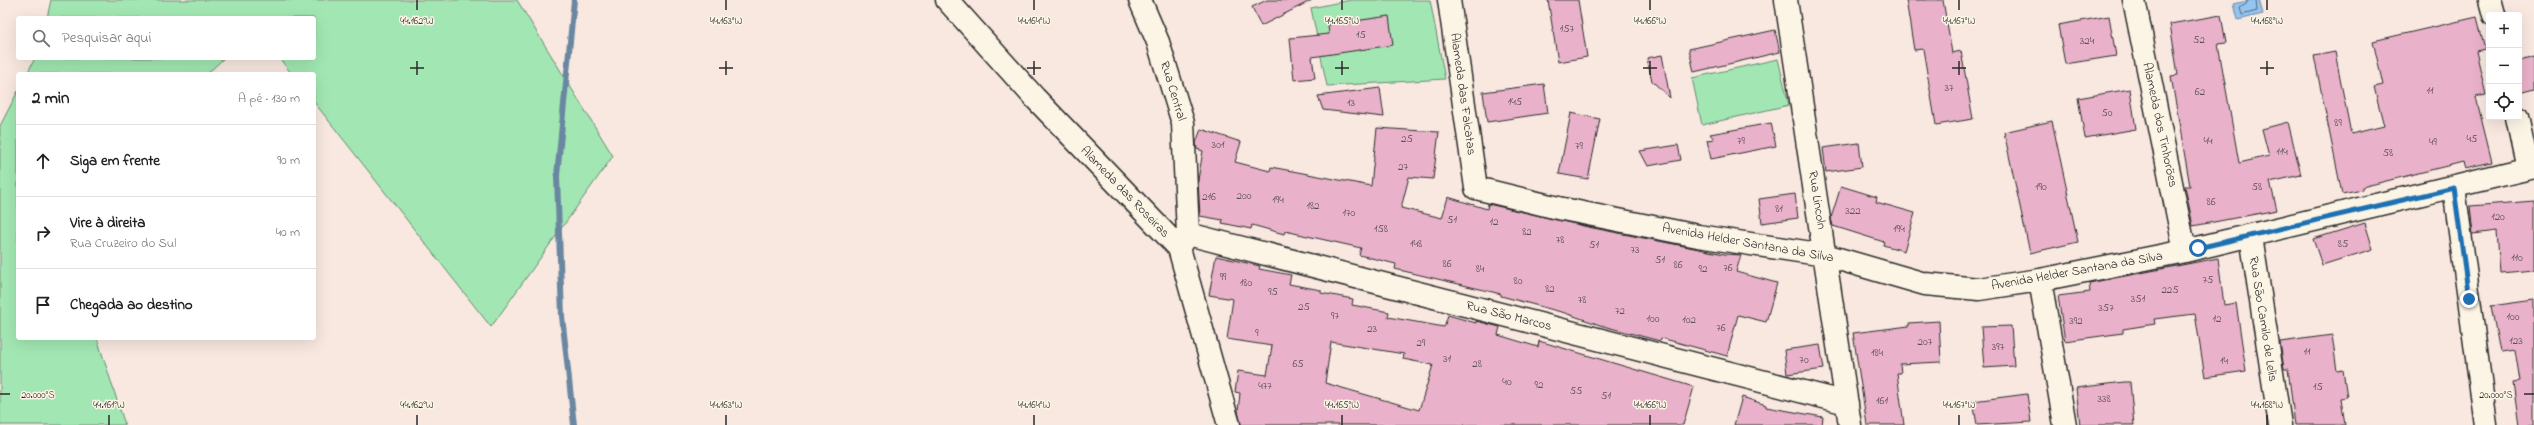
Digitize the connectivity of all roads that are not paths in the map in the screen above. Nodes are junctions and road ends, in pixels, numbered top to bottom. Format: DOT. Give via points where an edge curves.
graph roads {
  1 [pos="947,0"];
  2 [pos="1140,0"];
  3 [pos="1449,0"];
  4 [pos="1786,0"];
  5 [pos="2134,0"];
  6 [pos="2490,0"];
  7 [pos="2493,12"];
  8 [pos="2518,120"];
  9 [pos="2531,168"];
  10 [pos="1476,188"];
  11 [pos="2454,188"];
  12 [pos="2251,236"];
  13 [pos="1184,241"];
  14 [pos="2185,251"];
  15 [pos="1825,255"];
  16 [pos="2040,280"];
  17 [pos="1847,403"];
  18 [pos="1229,425"];
  19 [pos="1850,425"];
  20 [pos="2065,425"];
  21 [pos="2280,425"];
  22 [pos="2486,425"];
  1 -- 13 [label="street, Alameda das Roseiras" via="1035,98"];
  2 -- 13 [label="street, Rua Central" via="1158,42 1183,123"];
  3 -- 10 [label="street, Alameda das Falcatas"];
  4 -- 15 [label="street, Rua Lincoln"];
  5 -- 14 [label="street, Alameda dos Tinhorões"];
  6 -- 7 [label="street"];
  8 -- 9 [label="street"];
  9 -- 11 [label="street, Avenida Helder Santana da Silva"];
  10 -- 15 [label="street, Avenida Helder Santana da Silva" via="1558,208 1698,236"];
  11 -- 12 [label="street, Avenida Helder Santana da Silva"];
  11 -- 22 [label="street"];
  12 -- 14 [label="street, Avenida Helder Santana da Silva"];
  12 -- 21 [label="street, Rua São Camilo de Lelis"];
  13 -- 17 [label="street, Rua São Marcos"];
  13 -- 18 [label="street, Alameda das Roseiras"];
  14 -- 16 [label="street, Avenida Helder Santana da Silva"];
  15 -- 16 [label="street, Avenida Helder Santana da Silva" via="1925,284 1979,288"];
  15 -- 17 [label="street, Rua Lincoln"];
  16 -- 20 [label="street"];
  17 -- 19 [label="street, Rua Lincoln"];
}
